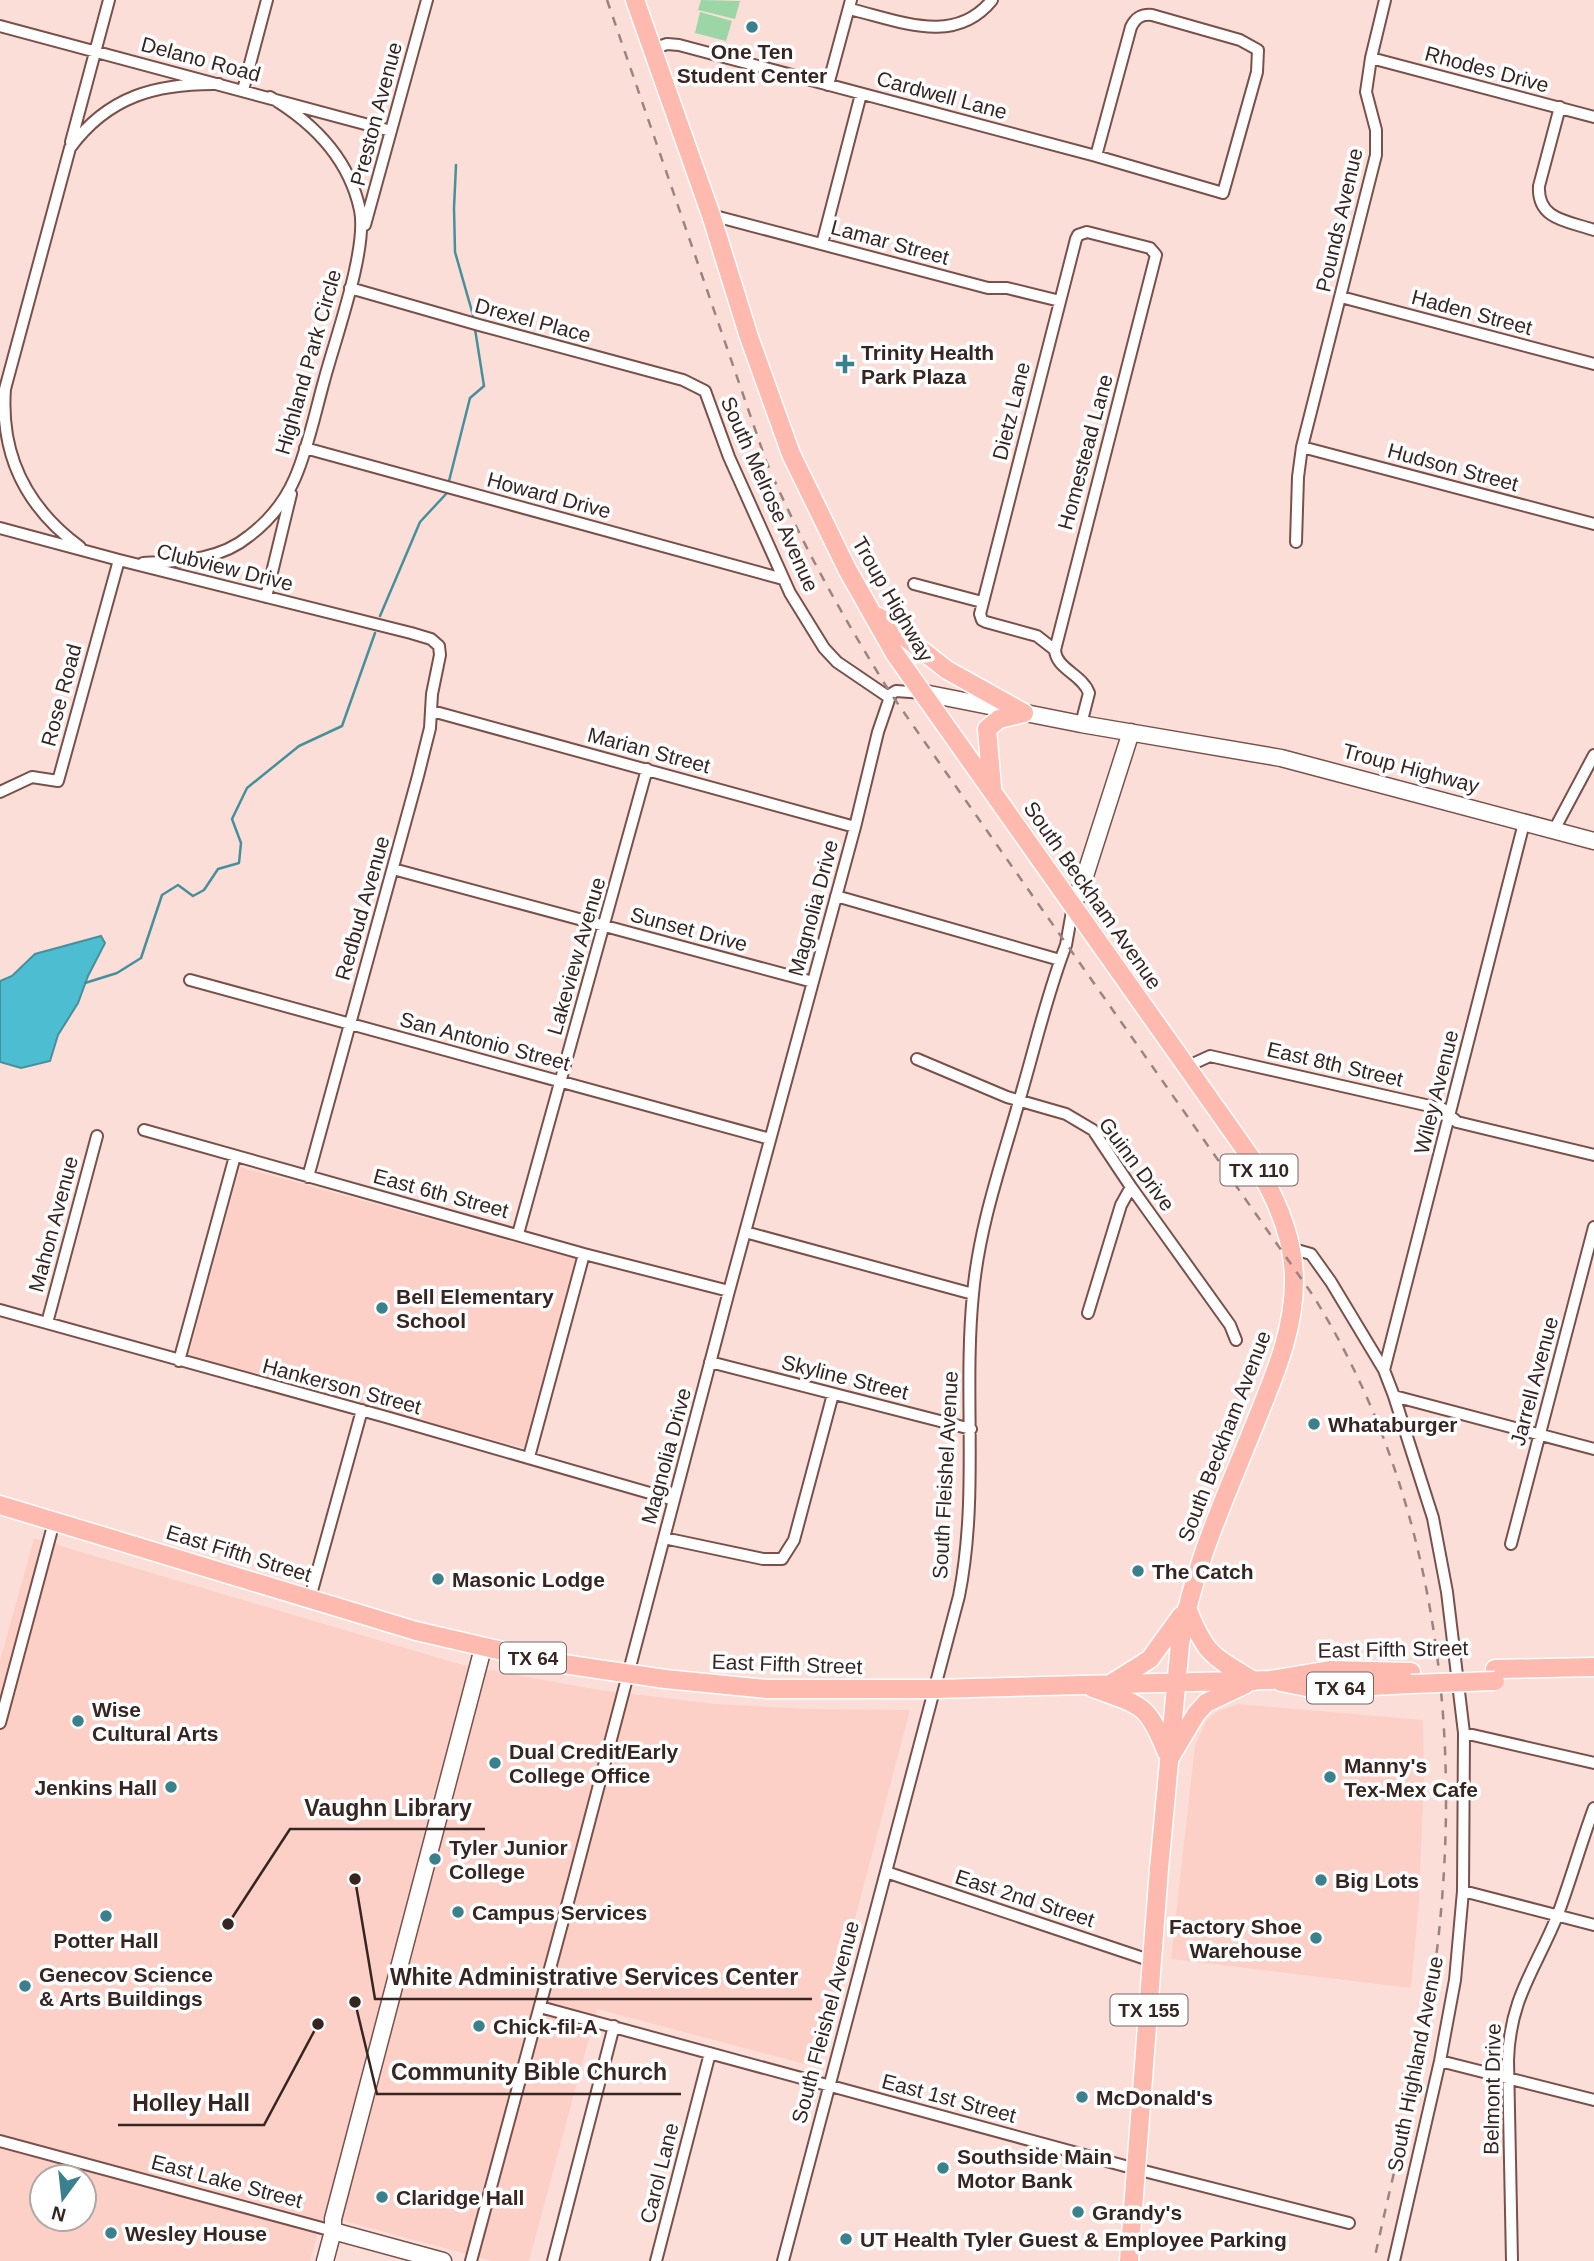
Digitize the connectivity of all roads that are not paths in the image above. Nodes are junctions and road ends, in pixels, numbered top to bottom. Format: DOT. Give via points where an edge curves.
graph roads {
  1 [pos="108,0"];
  2 [pos="267,0"];
  3 [pos="427,0"];
  4 [pos="635,0"];
  5 [pos="992,0"];
  6 [pos="1385,0"];
  7 [pos="850,4"];
  8 [pos="0,26"];
  9 [pos="652,49"];
  10 [pos="95,51"];
  11 [pos="1371,58"];
  12 [pos="219,84"];
  13 [pos="828,85"];
  14 [pos="243,90"];
  15 [pos="861,94"];
  16 [pos="270,97"];
  17 [pos="1560,107"];
  18 [pos="1594,117"];
  19 [pos="391,131"];
  20 [pos="70,148"];
  21 [pos="1096,156"];
  22 [pos="711,215"];
  23 [pos="1594,230"];
  24 [pos="1082,233"];
  25 [pos="362,238"];
  26 [pos="822,244"];
  27 [pos="350,288"];
  28 [pos="1340,297"];
  29 [pos="1060,302"];
  30 [pos="1594,364"];
  31 [pos="5,389"];
  32 [pos="705,391"];
  33 [pos="0,407"];
  34 [pos="305,447"];
  35 [pos="1302,447"];
  36 [pos="295,479"];
  37 [pos="1594,524"];
  38 [pos="0,528"];
  39 [pos="1296,542"];
  40 [pos="85,551"];
  41 [pos="119,561"];
  42 [pos="133,564"];
  43 [pos="783,579"];
  44 [pos="914,584"];
  45 [pos="266,597"];
  46 [pos="982,602"];
  47 [pos="871,611"];
  48 [pos="439,646"];
  49 [pos="1055,650"];
  50 [pos="924,693"];
  51 [pos="890,698"];
  52 [pos="432,711"];
  53 [pos="1024,713"];
  54 [pos="1081,724"];
  55 [pos="1130,732"];
  56 [pos="1594,755"];
  57 [pos="648,769"];
  58 [pos="992,791"];
  59 [pos="0,792"];
  60 [pos="1524,823"];
  61 [pos="855,827"];
  62 [pos="1554,830"];
  63 [pos="1594,841"];
  64 [pos="393,869"];
  65 [pos="835,896"];
  66 [pos="1073,906"];
  67 [pos="604,926"];
  68 [pos="1060,960"];
  69 [pos="190,980"];
  70 [pos="813,982"];
  71 [pos="349,1025"];
  72 [pos="917,1059"];
  73 [pos="1186,1067"];
  74 [pos="560,1081"];
  75 [pos="1020,1100"];
  76 [pos="1450,1115"];
  77 [pos="144,1130"];
  78 [pos="97,1136"];
  79 [pos="770,1139"];
  80 [pos="1594,1155"];
  81 [pos="235,1156"];
  82 [pos="307,1177"];
  83 [pos="1130,1187"];
  84 [pos="1594,1227"];
  85 [pos="745,1232"];
  86 [pos="519,1234"];
  87 [pos="1290,1248"];
  88 [pos="584,1254"];
  89 [pos="729,1292"];
  90 [pos="973,1294"];
  91 [pos="0,1310"];
  92 [pos="1088,1313"];
  93 [pos="47,1323"];
  94 [pos="1236,1340"];
  95 [pos="179,1361"];
  96 [pos="710,1362"];
  97 [pos="1384,1370"];
  98 [pos="833,1394"];
  99 [pos="1394,1396"];
  100 [pos="362,1410"];
  101 [pos="971,1429"];
  102 [pos="1539,1435"];
  103 [pos="1594,1449"];
  104 [pos="529,1457"];
  105 [pos="674,1500"];
  106 [pos="0,1505"];
  107 [pos="54,1522"];
  108 [pos="664,1538"];
  109 [pos="1511,1544"];
  110 [pos="310,1598"];
  111 [pos="1187,1608"];
  112 [pos="483,1648"];
  113 [pos="1594,1667"];
  114 [pos="628,1674"];
  115 [pos="1495,1675"];
  116 [pos="1594,1679"];
  117 [pos="1262,1681"];
  118 [pos="1175,1682"];
  119 [pos="1085,1685"];
  120 [pos="1109,1685"];
  121 [pos="935,1689"];
  122 [pos="0,1723"];
  123 [pos="1464,1733"];
  124 [pos="1169,1759"];
  125 [pos="1594,1763"];
  126 [pos="1594,1808"];
  127 [pos="886,1872"];
  128 [pos="1462,1891"];
  129 [pos="1557,1915"];
  130 [pos="1594,1925"];
  131 [pos="1152,1961"];
  132 [pos="540,2007"];
  133 [pos="614,2026"];
  134 [pos="710,2053"];
  135 [pos="1440,2061"];
  136 [pos="1508,2076"];
  137 [pos="830,2086"];
  138 [pos="1594,2100"];
  139 [pos="0,2141"];
  140 [pos="1136,2169"];
  141 [pos="1349,2223"];
  142 [pos="333,2231"];
  143 [pos="325,2261"];
  144 [pos="443,2261"];
  145 [pos="471,2261"];
  146 [pos="553,2261"];
  147 [pos="656,2261"];
  148 [pos="783,2261"];
  149 [pos="1129,2261"];
  150 [pos="1394,2261"];
  151 [pos="1512,2261"];
  1 -- 10 [label="street"];
  2 -- 14 [label="street"];
  3 -- 19 [label="street, Preston Avenue"];
  4 -- 9 [label="main road, Troup Highway"];
  5 -- 7 [label="street" via="973,18 945,27 906,23"];
  6 -- 11 [label="street, Pounds Avenue"];
  7 -- 13 [label="street"];
  8 -- 10 [label="street, Delano Road"];
  9 -- 13 [label="street, Cardwell Lane" via="679,45"];
  9 -- 22 [label="main road, Troup Highway"];
  10 -- 12 [label="street, Delano Road"];
  10 -- 20 [label="street"];
  11 -- 17 [label="street, Rhodes Drive"];
  11 -- 28 [label="street, Pounds Avenue" via="1366,92 1376,130 1376,155"];
  12 -- 14 [label="street, Delano Road"];
  12 -- 20 [label="street" via="174,86 138,94 98,116"];
  13 -- 15 [label="street, Cardwell Lane"];
  14 -- 16 [label="street, Delano Road"];
  15 -- 21 [label="street, Cardwell Lane"];
  15 -- 26 [label="street"];
  16 -- 19 [label="street, Delano Road"];
  16 -- 25 [label="street, Highland Park Circle" via="304,121 340,158 359,206"];
  17 -- 18 [label="street, Rhodes Drive"];
  17 -- 23 [label="street" via="1538,198 1548,214"];
  19 -- 25 [label="street, Preston Avenue"];
  20 -- 31 [label="street"];
  21 -- 21 [label="street, Cardwell Lane" via="1131,27 1142,16 1240,40 1257,49 1257,72 1223,193"];
  22 -- 26 [label="street, Lamar Street"];
  22 -- 47 [label="main road, Troup Highway" via="748,337 792,454"];
  24 -- 29 [label="street, Dietz Lane" via="1076,239"];
  24 -- 49 [label="street, Homestead Lane" via="1150,248 1156,255"];
  25 -- 27 [label="street, Highland Park Circle"];
  26 -- 29 [label="street, Lamar Street"];
  27 -- 32 [label="street, Drexel Place" via="683,380"];
  27 -- 34 [label="street, Highland Park Circle"];
  28 -- 30 [label="street, Haden Street"];
  28 -- 35 [label="street, Pounds Avenue"];
  29 -- 46 [label="street, Dietz Lane"];
  31 -- 33 [label="street"];
  31 -- 40 [label="street" via="3,428 19,480 52,524"];
  32 -- 43 [label="street, South Melrose Avenue"];
  34 -- 36 [label="street, Highland Park Circle"];
  34 -- 43 [label="street, Howard Drive"];
  35 -- 37 [label="street, Hudson Street"];
  35 -- 39 [label="street, Pounds Avenue"];
  36 -- 42 [label="street, Highland Park Circle" via="275,511 238,545 201,558"];
  36 -- 45 [label="street"];
  38 -- 40 [label="street, Clubview Drive"];
  40 -- 41 [label="street, Clubview Drive"];
  41 -- 42 [label="street, Clubview Drive"];
  41 -- 59 [label="street, Rose Road" via="58,781 32,777"];
  42 -- 45 [label="street, Clubview Drive"];
  43 -- 51 [label="street, South Melrose Avenue" via="824,648 852,674"];
  44 -- 46 [label="street"];
  45 -- 48 [label="street, Clubview Drive" via="411,633"];
  46 -- 49 [label="street" via="982,620 1037,636"];
  47 -- 50 [label="main road, Troup Highway / TX 110"];
  47 -- 53 [label="main road" via="947,670"];
  48 -- 52 [label="street, Redbud Avenue"];
  49 -- 54 [label="street" via="1059,663 1077,675 1089,693"];
  50 -- 51 [label="street" via="896,691"];
  50 -- 53 [label="street, Troup Highway"];
  50 -- 58 [label="main road, South Beckham Avenue / TX 110"];
  51 -- 61 [label="street, Magnolia Drive"];
  52 -- 57 [label="street, Marian Street"];
  52 -- 64 [label="street, Redbud Avenue"];
  53 -- 54 [label="street, Troup Highway"];
  53 -- 58 [label="main road" via="999,719 987,729"];
  54 -- 55 [label="street, Troup Highway"];
  55 -- 60 [label="street, Troup Highway" via="1306,764"];
  55 -- 66 [label="street, South Fleishel Avenue"];
  56 -- 62 [label="street"];
  57 -- 61 [label="street, Marian Street"];
  57 -- 67 [label="street, Lakeview Avenue"];
  58 -- 66 [label="main road, South Beckham Avenue / TX 110"];
  60 -- 62 [label="street, Troup Highway"];
  60 -- 76 [label="street, Wiley Avenue"];
  61 -- 65 [label="street, Magnolia Drive"];
  62 -- 63 [label="street, Troup Highway"];
  64 -- 67 [label="street, Sunset Drive"];
  64 -- 71 [label="street, Redbud Avenue"];
  65 -- 68 [label="street"];
  65 -- 70 [label="street, Magnolia Drive"];
  66 -- 68 [label="street, South Fleishel Avenue"];
  66 -- 73 [label="main road, South Beckham Avenue / TX 110"];
  67 -- 70 [label="street, Sunset Drive"];
  67 -- 74 [label="street, Lakeview Avenue"];
  68 -- 75 [label="street, South Fleishel Avenue"];
  69 -- 71 [label="street, San Antonio Street"];
  70 -- 79 [label="street, Magnolia Drive"];
  71 -- 74 [label="street, San Antonio Street"];
  71 -- 82 [label="street, Redbud Avenue"];
  72 -- 75 [label="street, Guinn Drive"];
  73 -- 76 [label="street, East 8th Street" via="1210,1056 1443,1109"];
  73 -- 87 [label="main road, South Beckham Avenue / TX 110" via="1268,1185"];
  74 -- 79 [label="street, San Antonio Street"];
  74 -- 86 [label="street, Lakeview Avenue"];
  75 -- 83 [label="street, Guinn Drive" via="1066,1114 1093,1130"];
  75 -- 90 [label="street, South Fleishel Avenue" via="985,1220"];
  76 -- 80 [label="street, East 8th Street" via="1457,1122"];
  76 -- 97 [label="street, Wiley Avenue"];
  77 -- 81 [label="street, East 6th Street"];
  78 -- 93 [label="street, Mahon Avenue"];
  79 -- 85 [label="street, Magnolia Drive"];
  81 -- 82 [label="street, East 6th Street"];
  81 -- 95 [label="street"];
  82 -- 86 [label="street, East 6th Street"];
  83 -- 92 [label="street"];
  83 -- 94 [label="street, Guinn Drive" via="1230,1325"];
  84 -- 102 [label="street, Jarrell Avenue"];
  85 -- 89 [label="street, Magnolia Drive"];
  85 -- 90 [label="street"];
  86 -- 88 [label="street, East 6th Street"];
  87 -- 97 [label="street, South Highland Avenue" via="1311,1254"];
  87 -- 111 [label="main road, South Beckham Avenue / TX 110" via="1293,1289 1287,1339 1199,1564"];
  88 -- 89 [label="street, East 6th Street"];
  88 -- 104 [label="street"];
  89 -- 96 [label="street, Magnolia Drive"];
  90 -- 101 [label="street, South Fleishel Avenue"];
  91 -- 93 [label="street, Hankerson Street"];
  93 -- 95 [label="street, Hankerson Street"];
  95 -- 100 [label="street, Hankerson Street"];
  96 -- 98 [label="street, Skyline Street"];
  96 -- 105 [label="street, Magnolia Drive"];
  97 -- 99 [label="street, South Highland Avenue"];
  98 -- 101 [label="street, Skyline Street"];
  98 -- 108 [label="street" via="794,1540 782,1559"];
  99 -- 102 [label="street"];
  99 -- 123 [label="street, South Highland Avenue" via="1433,1518"];
  100 -- 104 [label="street, Hankerson Street"];
  100 -- 110 [label="street"];
  101 -- 121 [label="street, South Fleishel Avenue" via="965,1565"];
  102 -- 103 [label="street"];
  102 -- 109 [label="street, Jarrell Avenue"];
  104 -- 105 [label="street, Hankerson Street"];
  105 -- 108 [label="street, Magnolia Drive"];
  106 -- 107 [label="main road, East Fifth Street / TX 64"];
  107 -- 110 [label="main road, East Fifth Street / TX 64"];
  107 -- 122 [label="street"];
  108 -- 114 [label="street, Magnolia Drive"];
  110 -- 112 [label="main road, East Fifth Street / TX 64"];
  111 -- 117 [label="main road" via="1205,1648"];
  111 -- 118 [label="main road, South Beckham Avenue / TX 110"];
  111 -- 120 [label="main road" via="1155,1654"];
  112 -- 114 [label="main road, East Fifth Street / TX 64"];
  112 -- 142 [label="street"];
  113 -- 115 [label="main road, East Fifth Street / TX 64"];
  114 -- 121 [label="main road, East Fifth Street / TX 64" via="767,1689"];
  114 -- 132 [label="street, Magnolia Drive"];
  115 -- 116 [label="main road, TX 64"];
  115 -- 117 [label="main road, TX 64, bridge" via="1411,1678 1316,1689"];
  117 -- 118 [label="main road, East Fifth Street / TX 64"];
  117 -- 124 [label="main road" via="1206,1703"];
  118 -- 120 [label="main road, East Fifth Street / TX 64"];
  118 -- 124 [label="main road, South Beckham Avenue / TX 155"];
  119 -- 120 [label="main road, East Fifth Street / TX 64"];
  119 -- 121 [label="main road, East Fifth Street / TX 64"];
  119 -- 124 [label="main road" via="1146,1712"];
  121 -- 127 [label="street, South Fleishel Avenue"];
  123 -- 125 [label="street"];
  123 -- 128 [label="street, South Highland Avenue"];
  124 -- 131 [label="main road, South Beckham Avenue / TX 155"];
  126 -- 129 [label="street, Belmont Drive"];
  127 -- 131 [label="street, East 2nd Street"];
  127 -- 137 [label="street, South Fleishel Avenue"];
  128 -- 129 [label="street"];
  128 -- 135 [label="street, South Highland Avenue" via="1455,1980"];
  129 -- 130 [label="street"];
  129 -- 136 [label="street, Belmont Drive" via="1513,2014"];
  131 -- 140 [label="main road, South Beckham Avenue / TX 155"];
  132 -- 133 [label="street, East 1st Street"];
  132 -- 145 [label="street, Magnolia Drive"];
  133 -- 134 [label="street, East 1st Street"];
  133 -- 146 [label="street"];
  134 -- 137 [label="street, East 1st Street"];
  134 -- 147 [label="street, Carol Lane"];
  135 -- 136 [label="street"];
  135 -- 150 [label="street, South Highland Avenue"];
  136 -- 138 [label="street"];
  136 -- 151 [label="street, Belmont Drive"];
  137 -- 140 [label="street, East 1st Street"];
  137 -- 148 [label="street, South Fleishel Avenue"];
  139 -- 142 [label="street, East Lake Street"];
  140 -- 141 [label="street, East 1st Street"];
  140 -- 149 [label="main road, South Beckham Avenue / TX 155"];
  142 -- 143 [label="street"];
  142 -- 144 [label="street, East Lake Street"];
}
